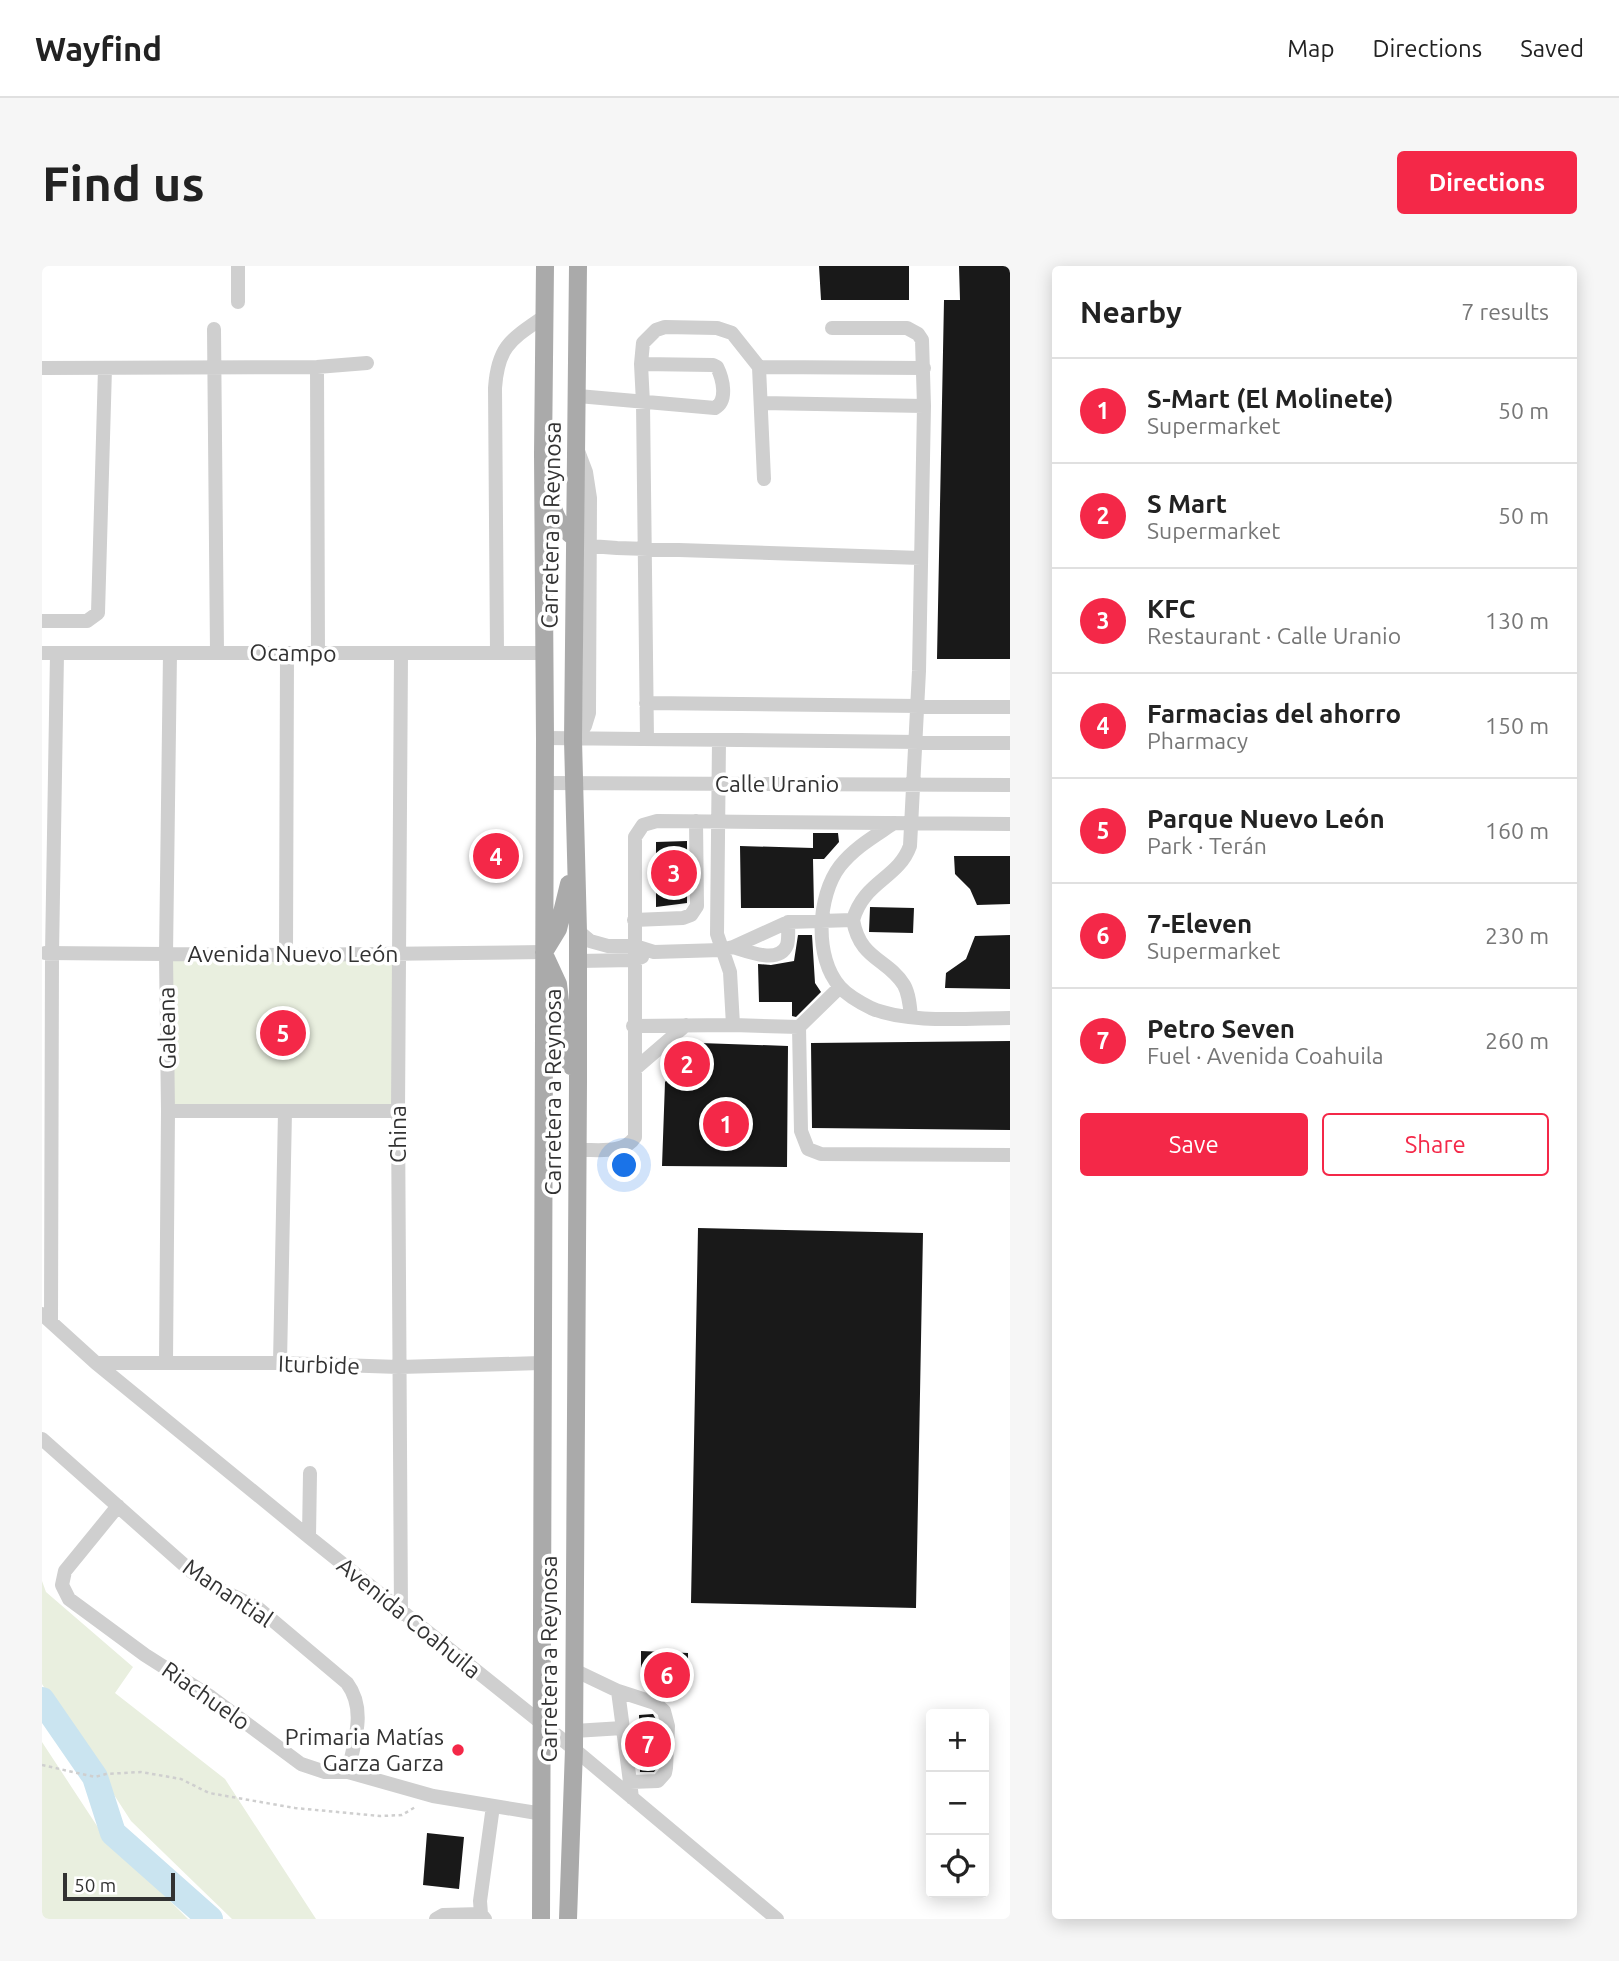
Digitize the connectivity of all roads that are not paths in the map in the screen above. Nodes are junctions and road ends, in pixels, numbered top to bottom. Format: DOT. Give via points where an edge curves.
graph roads {
  1 [pos="238,266"];
  2 [pos="545,266"];
  3 [pos="578,266"];
  4 [pos="238,302"];
  5 [pos="545,316"];
  6 [pos="832,328"];
  7 [pos="214,329"];
  8 [pos="367,363"];
  9 [pos="641,364"];
  10 [pos="215,366"];
  11 [pos="759,366"];
  12 [pos="317,367"];
  13 [pos="42,368"];
  14 [pos="106,368"];
  15 [pos="923,368"];
  16 [pos="578,396"];
  17 [pos="643,403"];
  18 [pos="761,403"];
  19 [pos="924,406"];
  20 [pos="543,454"];
  21 [pos="764,479"];
  22 [pos="582,542"];
  23 [pos="644,548"];
  24 [pos="921,558"];
  25 [pos="42,621"];
  26 [pos="217,652"];
  27 [pos="42,653"];
  28 [pos="170,653"];
  29 [pos="498,653"];
  30 [pos="544,653"];
  31 [pos="57,654"];
  32 [pos="287,654"];
  33 [pos="318,654"];
  34 [pos="401,654"];
  35 [pos="646,703"];
  36 [pos="918,706"];
  37 [pos="1010,707"];
  38 [pos="545,738"];
  39 [pos="647,739"];
  40 [pos="573,740"];
  41 [pos="719,740"];
  42 [pos="915,742"];
  43 [pos="1010,743"];
  44 [pos="574,782"];
  45 [pos="545,783"];
  46 [pos="720,784"];
  47 [pos="913,785"];
  48 [pos="1010,785"];
  49 [pos="696,821"];
  50 [pos="719,822"];
  51 [pos="894,822"];
  52 [pos="912,823"];
  53 [pos="1010,824"];
  54 [pos="575,859"];
  55 [pos="634,920"];
  56 [pos="853,920"];
  57 [pos="788,922"];
  58 [pos="821,922"];
  59 [pos="578,931"];
  60 [pos="727,948"];
  61 [pos="544,952"];
  62 [pos="47,953"];
  63 [pos="399,953"];
  64 [pos="634,953"];
  65 [pos="166,954"];
  66 [pos="286,954"];
  67 [pos="578,961"];
  68 [pos="840,988"];
  69 [pos="911,1017"];
  70 [pos="1010,1018"];
  71 [pos="686,1025"];
  72 [pos="733,1025"];
  73 [pos="633,1026"];
  74 [pos="799,1027"];
  75 [pos="635,1069"];
  76 [pos="578,1082"];
  77 [pos="169,1111"];
  78 [pos="285,1111"];
  79 [pos="398,1111"];
  80 [pos="577,1150"];
  81 [pos="1010,1155"];
  82 [pos="46,1318"];
  83 [pos="166,1362"];
  84 [pos="96,1363"];
  85 [pos="281,1363"];
  86 [pos="541,1363"];
  87 [pos="399,1367"];
  88 [pos="42,1439"];
  89 [pos="310,1473"];
  90 [pos="118,1506"];
  91 [pos="309,1537"];
  92 [pos="401,1614"];
  93 [pos="574,1670"];
  94 [pos="618,1691"];
  95 [pos="543,1724"];
  96 [pos="623,1728"];
  97 [pos="574,1740"];
  98 [pos="348,1772"];
  99 [pos="630,1782"];
  100 [pos="632,1798"];
  101 [pos="493,1806"];
  102 [pos="543,1814"];
  103 [pos="483,1916"];
  104 [pos="436,1919"];
  105 [pos="541,1919"];
  106 [pos="568,1919"];
  107 [pos="777,1919"];
  1 -- 4 [label="street"];
  2 -- 5 [label="main road, Carretera a Reynosa"];
  3 -- 16 [label="main road, Carretera a Reynosa"];
  5 -- 20 [label="main road, Carretera a Reynosa"];
  5 -- 29 [label="street" via="513,339 496,367"];
  6 -- 15 [label="street" via="912,330 922,340"];
  7 -- 10 [label="street"];
  8 -- 12 [label="street"];
  9 -- 11 [label="street" via="643,342 665,327 717,328 732,333"];
  9 -- 17 [label="street"];
  9 -- 17 [label="street" via="713,365 720,373 723,401 715,408"];
  10 -- 12 [label="street"];
  10 -- 14 [label="street"];
  10 -- 26 [label="street"];
  11 -- 15 [label="street"];
  11 -- 18 [label="street"];
  12 -- 33 [label="street"];
  13 -- 14 [label="street"];
  14 -- 25 [label="street" via="99,613 87,621"];
  15 -- 19 [label="street"];
  16 -- 17 [label="street"];
  16 -- 22 [label="main road, Carretera a Reynosa"];
  17 -- 23 [label="street"];
  18 -- 19 [label="street"];
  18 -- 21 [label="street"];
  19 -- 24 [label="street"];
  20 -- 22 [label="main road" via="553,513 559,525"];
  20 -- 30 [label="main road, Carretera a Reynosa"];
  22 -- 23 [label="street"];
  22 -- 40 [label="main road, Carretera a Reynosa"];
  23 -- 24 [label="street"];
  23 -- 35 [label="street"];
  24 -- 36 [label="street"];
  26 -- 28 [label="street, Ocampo"];
  26 -- 32 [label="street, Ocampo"];
  27 -- 31 [label="street, Ocampo"];
  28 -- 31 [label="street, Ocampo"];
  28 -- 65 [label="street, Galeana"];
  29 -- 30 [label="street, Ocampo"];
  29 -- 34 [label="street, Ocampo"];
  30 -- 38 [label="main road, Carretera a Reynosa"];
  31 -- 62 [label="street"];
  32 -- 33 [label="street, Ocampo"];
  32 -- 66 [label="street"];
  33 -- 34 [label="street, Ocampo"];
  34 -- 63 [label="street, China"];
  35 -- 36 [label="street"];
  35 -- 39 [label="street"];
  36 -- 37 [label="street"];
  36 -- 42 [label="street"];
  38 -- 40 [label="street, Calle Uranio"];
  38 -- 45 [label="main road, Carretera a Reynosa"];
  39 -- 40 [label="street, Calle Uranio"];
  39 -- 41 [label="street, Calle Uranio"];
  40 -- 44 [label="main road, Carretera a Reynosa"];
  41 -- 42 [label="street, Calle Uranio"];
  41 -- 46 [label="street"];
  42 -- 43 [label="street, Calle Uranio"];
  42 -- 47 [label="street"];
  44 -- 45 [label="street, Calle Uranio"];
  44 -- 46 [label="street, Calle Uranio"];
  44 -- 54 [label="main road, Carretera a Reynosa"];
  45 -- 61 [label="main road, Carretera a Reynosa"];
  46 -- 47 [label="street, Calle Uranio"];
  46 -- 50 [label="street"];
  47 -- 48 [label="street, Calle Uranio"];
  47 -- 52 [label="street"];
  49 -- 50 [label="street"];
  49 -- 55 [label="street" via="657,821 638,830"];
  49 -- 55 [label="street" via="697,906 683,918"];
  50 -- 51 [label="street"];
  50 -- 60 [label="street" via="717,934"];
  51 -- 52 [label="street"];
  51 -- 58 [label="street" via="862,844 839,868"];
  52 -- 53 [label="street"];
  52 -- 56 [label="street" via="906,856 872,887"];
  54 -- 59 [label="main road, Carretera a Reynosa"];
  54 -- 61 [label="main road" via="558,929"];
  55 -- 64 [label="street"];
  56 -- 58 [label="street"];
  56 -- 69 [label="street" via="860,943 903,984"];
  57 -- 58 [label="street"];
  57 -- 60 [label="street"];
  57 -- 60 [label="street" via="787,944 775,955"];
  58 -- 68 [label="street" via="826,962"];
  59 -- 64 [label="street" via="597,944"];
  59 -- 67 [label="main road, Carretera a Reynosa"];
  60 -- 64 [label="street"];
  60 -- 72 [label="street"];
  61 -- 63 [label="street, Avenida Nuevo León"];
  61 -- 76 [label="main road" via="558,984 565,1043"];
  61 -- 86 [label="main road, Carretera a Reynosa"];
  62 -- 65 [label="street, Avenida Nuevo León"];
  62 -- 82 [label="street"];
  63 -- 66 [label="street, Avenida Nuevo León"];
  63 -- 79 [label="street, China"];
  64 -- 67 [label="street"];
  64 -- 73 [label="street"];
  65 -- 66 [label="street, Avenida Nuevo León"];
  65 -- 77 [label="street, Galeana"];
  67 -- 76 [label="main road, Carretera a Reynosa"];
  68 -- 69 [label="street" via="873,1009"];
  68 -- 74 [label="street"];
  69 -- 70 [label="street"];
  71 -- 72 [label="street"];
  71 -- 73 [label="street"];
  71 -- 75 [label="street"];
  72 -- 74 [label="street"];
  73 -- 75 [label="street"];
  74 -- 81 [label="street" via="801,1131 803,1141 815,1153"];
  75 -- 80 [label="street" via="637,1129 632,1143 620,1149"];
  76 -- 80 [label="main road, Carretera a Reynosa"];
  77 -- 78 [label="street"];
  77 -- 83 [label="street, Galeana"];
  78 -- 79 [label="street"];
  78 -- 85 [label="street"];
  79 -- 87 [label="street, China"];
  80 -- 93 [label="main road, Carretera a Reynosa"];
  82 -- 84 [label="street, Avenida Coahuila"];
  83 -- 84 [label="street, Iturbide"];
  83 -- 85 [label="street, Iturbide"];
  84 -- 91 [label="street, Avenida Coahuila"];
  85 -- 87 [label="street, Iturbide"];
  86 -- 87 [label="street, Iturbide"];
  86 -- 95 [label="main road, Carretera a Reynosa"];
  87 -- 92 [label="street, China"];
  88 -- 90 [label="street, Manantial"];
  89 -- 91 [label="street"];
  90 -- 98 [label="street, Manantial" via="192,1572 258,1608 347,1683 358,1705"];
  90 -- 98 [label="street, Riachuelo" via="65,1571 62,1585 69,1599 301,1764 326,1772"];
  91 -- 92 [label="street, Avenida Coahuila"];
  92 -- 95 [label="street, Avenida Coahuila"];
  93 -- 94 [label="street"];
  93 -- 97 [label="main road, Carretera a Reynosa"];
  94 -- 96 [label="street"];
  94 -- 99 [label="street" via="655,1703 664,1711 668,1726 666,1773 659,1781"];
  95 -- 97 [label="street, Avenida Coahuila"];
  95 -- 102 [label="main road, Carretera a Reynosa"];
  96 -- 97 [label="street"];
  96 -- 99 [label="street"];
  97 -- 100 [label="street, Avenida Coahuila"];
  97 -- 106 [label="main road, Carretera a Reynosa"];
  98 -- 101 [label="street, Riachuelo" via="433,1796"];
  99 -- 100 [label="street"];
  100 -- 107 [label="street, Avenida Coahuila"];
  101 -- 102 [label="street, Riachuelo"];
  101 -- 103 [label="street" via="480,1900"];
  102 -- 105 [label="main road, Carretera a Reynosa"];
  103 -- 104 [label="street" via="443,1914"];
}
